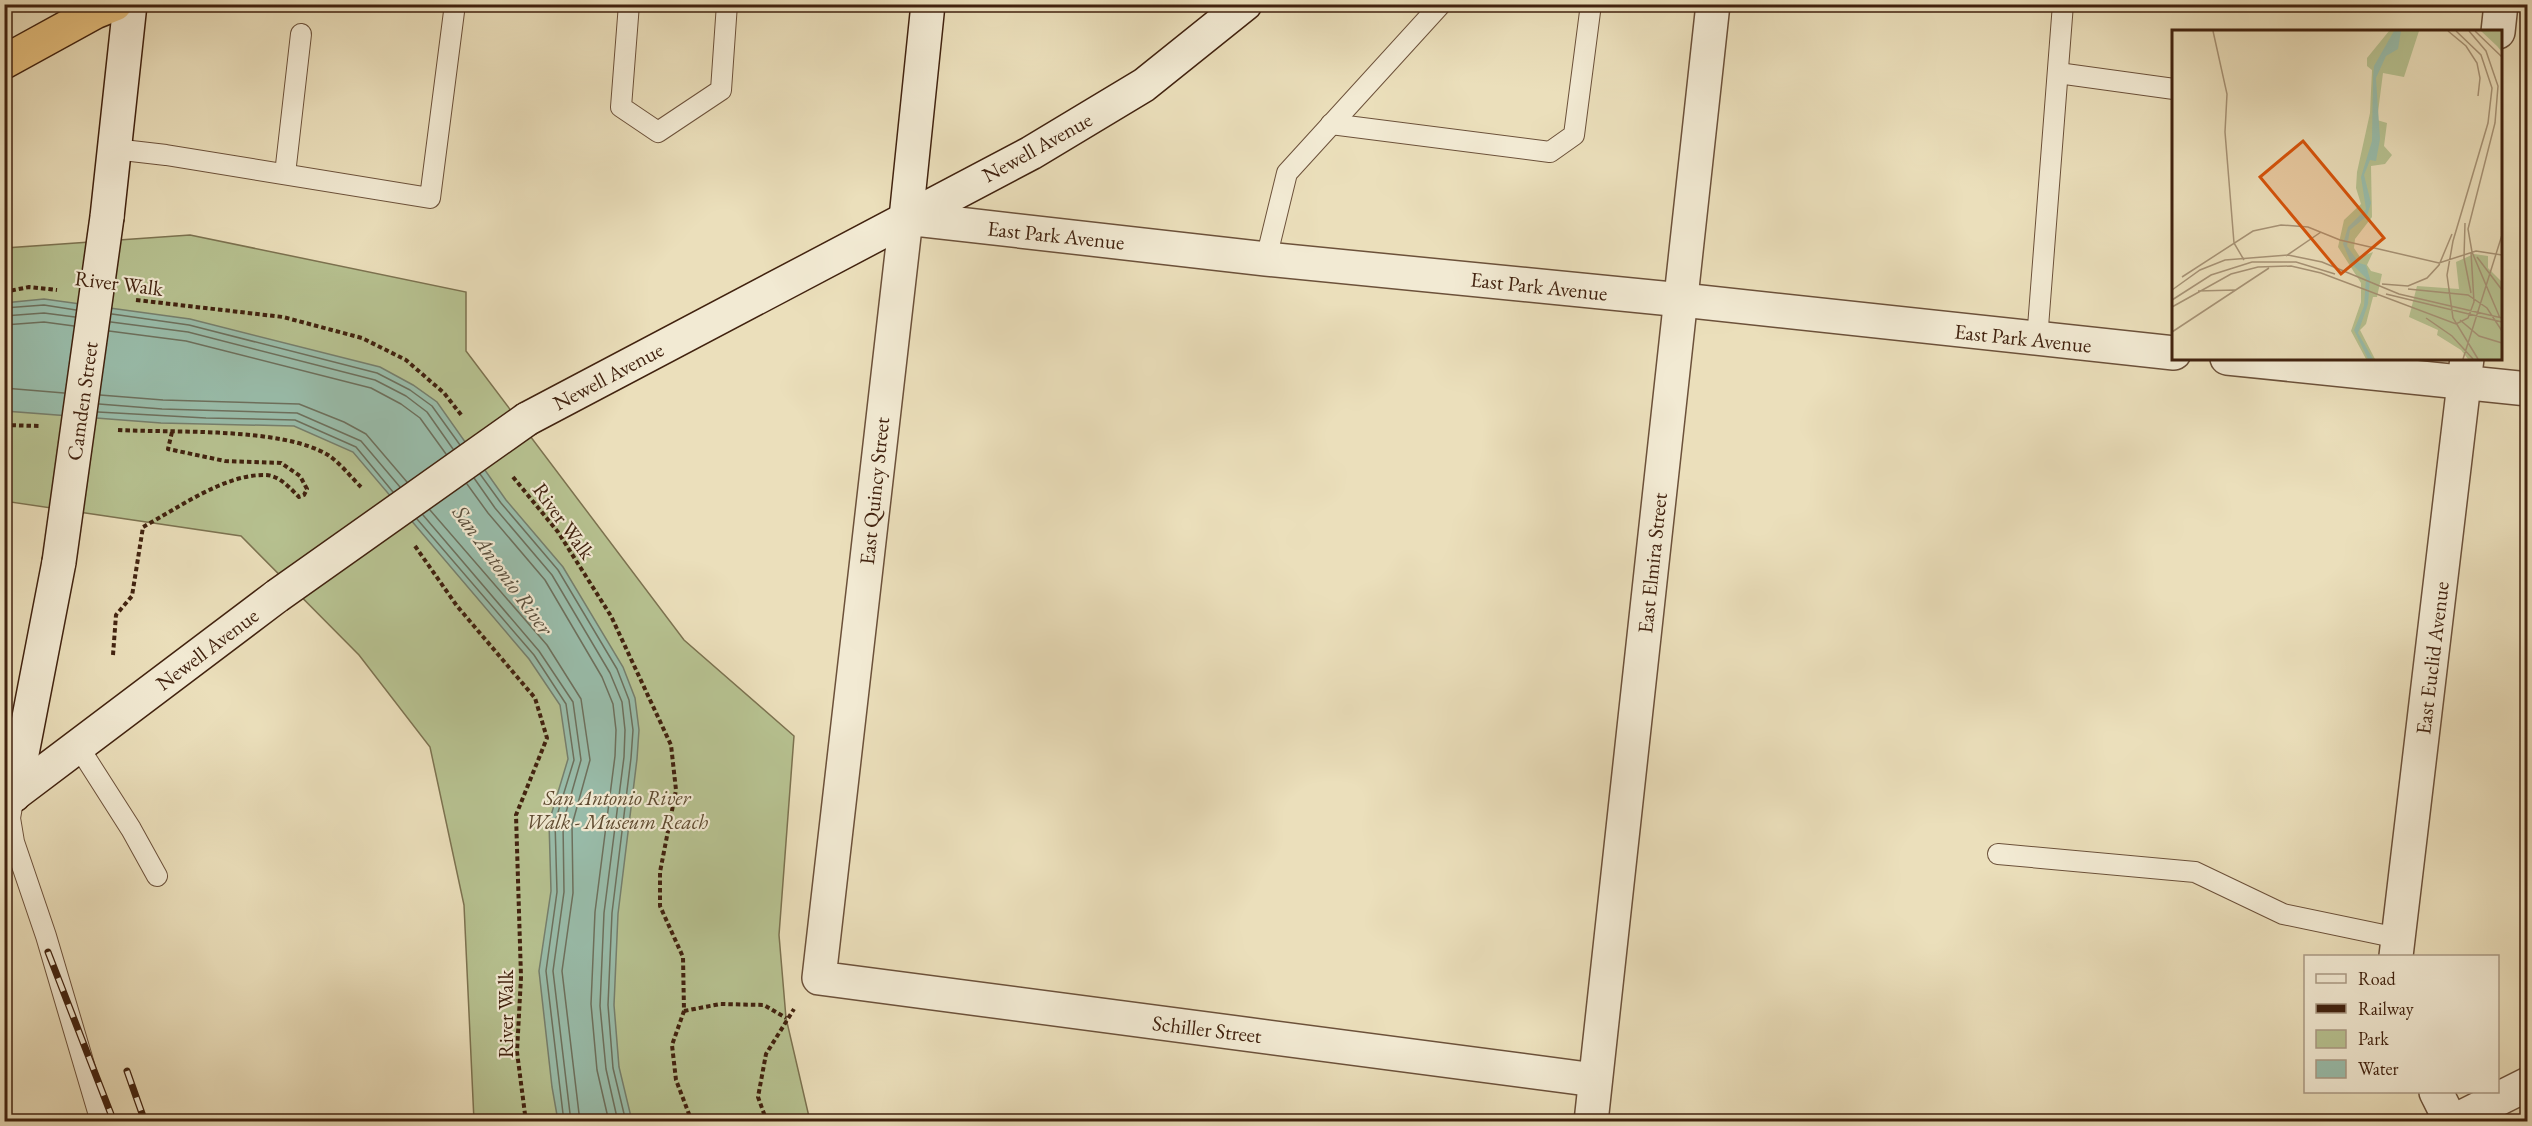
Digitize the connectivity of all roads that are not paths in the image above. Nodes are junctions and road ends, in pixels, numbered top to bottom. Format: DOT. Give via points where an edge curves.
graph roads {
  1 [pos="130,4"];
  2 [pos="455,4"];
  3 [pos="629,4"];
  4 [pos="727,4"];
  5 [pos="928,4"];
  6 [pos="1245,4"];
  7 [pos="1441,4"];
  8 [pos="1592,4"];
  9 [pos="1713,4"];
  10 [pos="2063,4"];
  11 [pos="2500,4"];
  12 [pos="105,7"];
  13 [pos="2498,30"];
  14 [pos="301,34"];
  15 [pos="4,62"];
  16 [pos="2058,73"];
  17 [pos="2172,89"];
  18 [pos="1331,124"];
  19 [pos="114,149"];
  20 [pos="285,174"];
  21 [pos="906,218"];
  22 [pos="1266,259"];
  23 [pos="1682,300"];
  24 [pos="2037,340"];
  25 [pos="2172,353"];
  26 [pos="2267,360"];
  27 [pos="2466,370"];
  28 [pos="2528,389"];
  29 [pos="78,746"];
  30 [pos="9,799"];
  31 [pos="1998,854"];
  32 [pos="157,876"];
  33 [pos="2397,947"];
  34 [pos="819,978"];
  35 [pos="1595,1080"];
  36 [pos="2528,1084"];
  37 [pos="2436,1093"];
  38 [pos="101,1122"];
  39 [pos="1591,1122"];
  40 [pos="2451,1122"];
  1 -- 19 [label="street, Camden Street"];
  2 -- 20 [label="lane" via="430,198"];
  3 -- 4 [label="lane" via="621,107 658,132 720,90"];
  5 -- 21 [label="street, East Quincy Street"];
  6 -- 21 [label="street, Newell Avenue" via="1144,85 1031,153"];
  7 -- 18 [label="lane"];
  8 -- 18 [label="lane" via="1574,135 1550,152"];
  9 -- 23 [label="street, East Elmira Street"];
  10 -- 16 [label="lane"];
  11 -- 13 [label="street"];
  12 -- 15 [label="highway"];
  14 -- 20 [label="lane"];
  16 -- 17 [label="lane"];
  16 -- 24 [label="lane"];
  18 -- 22 [label="lane" via="1287,172"];
  19 -- 20 [label="lane"];
  19 -- 30 [label="street, Camden Street, bridge" via="59,562"];
  21 -- 22 [label="street, East Park Avenue"];
  21 -- 29 [label="street, Newell Avenue, bridge" via="527,419 277,596"];
  21 -- 34 [label="street, East Quincy Street"];
  22 -- 23 [label="street, East Park Avenue"];
  23 -- 24 [label="street, East Park Avenue"];
  23 -- 35 [label="street, East Elmira Street"];
  24 -- 25 [label="street, East Park Avenue"];
  26 -- 27 [label="street"];
  27 -- 28 [label="street"];
  27 -- 33 [label="street, East Euclid Avenue"];
  29 -- 30 [label="street, Newell Avenue"];
  29 -- 32 [label="lane"];
  30 -- 38 [label="lane" via="14,842"];
  31 -- 33 [label="lane" via="2195,872 2283,914"];
  34 -- 35 [label="street, Schiller Street"];
  35 -- 39 [label="street, East Elmira Street"];
  36 -- 40 [label="street"];
  37 -- 40 [label="street"];
}
